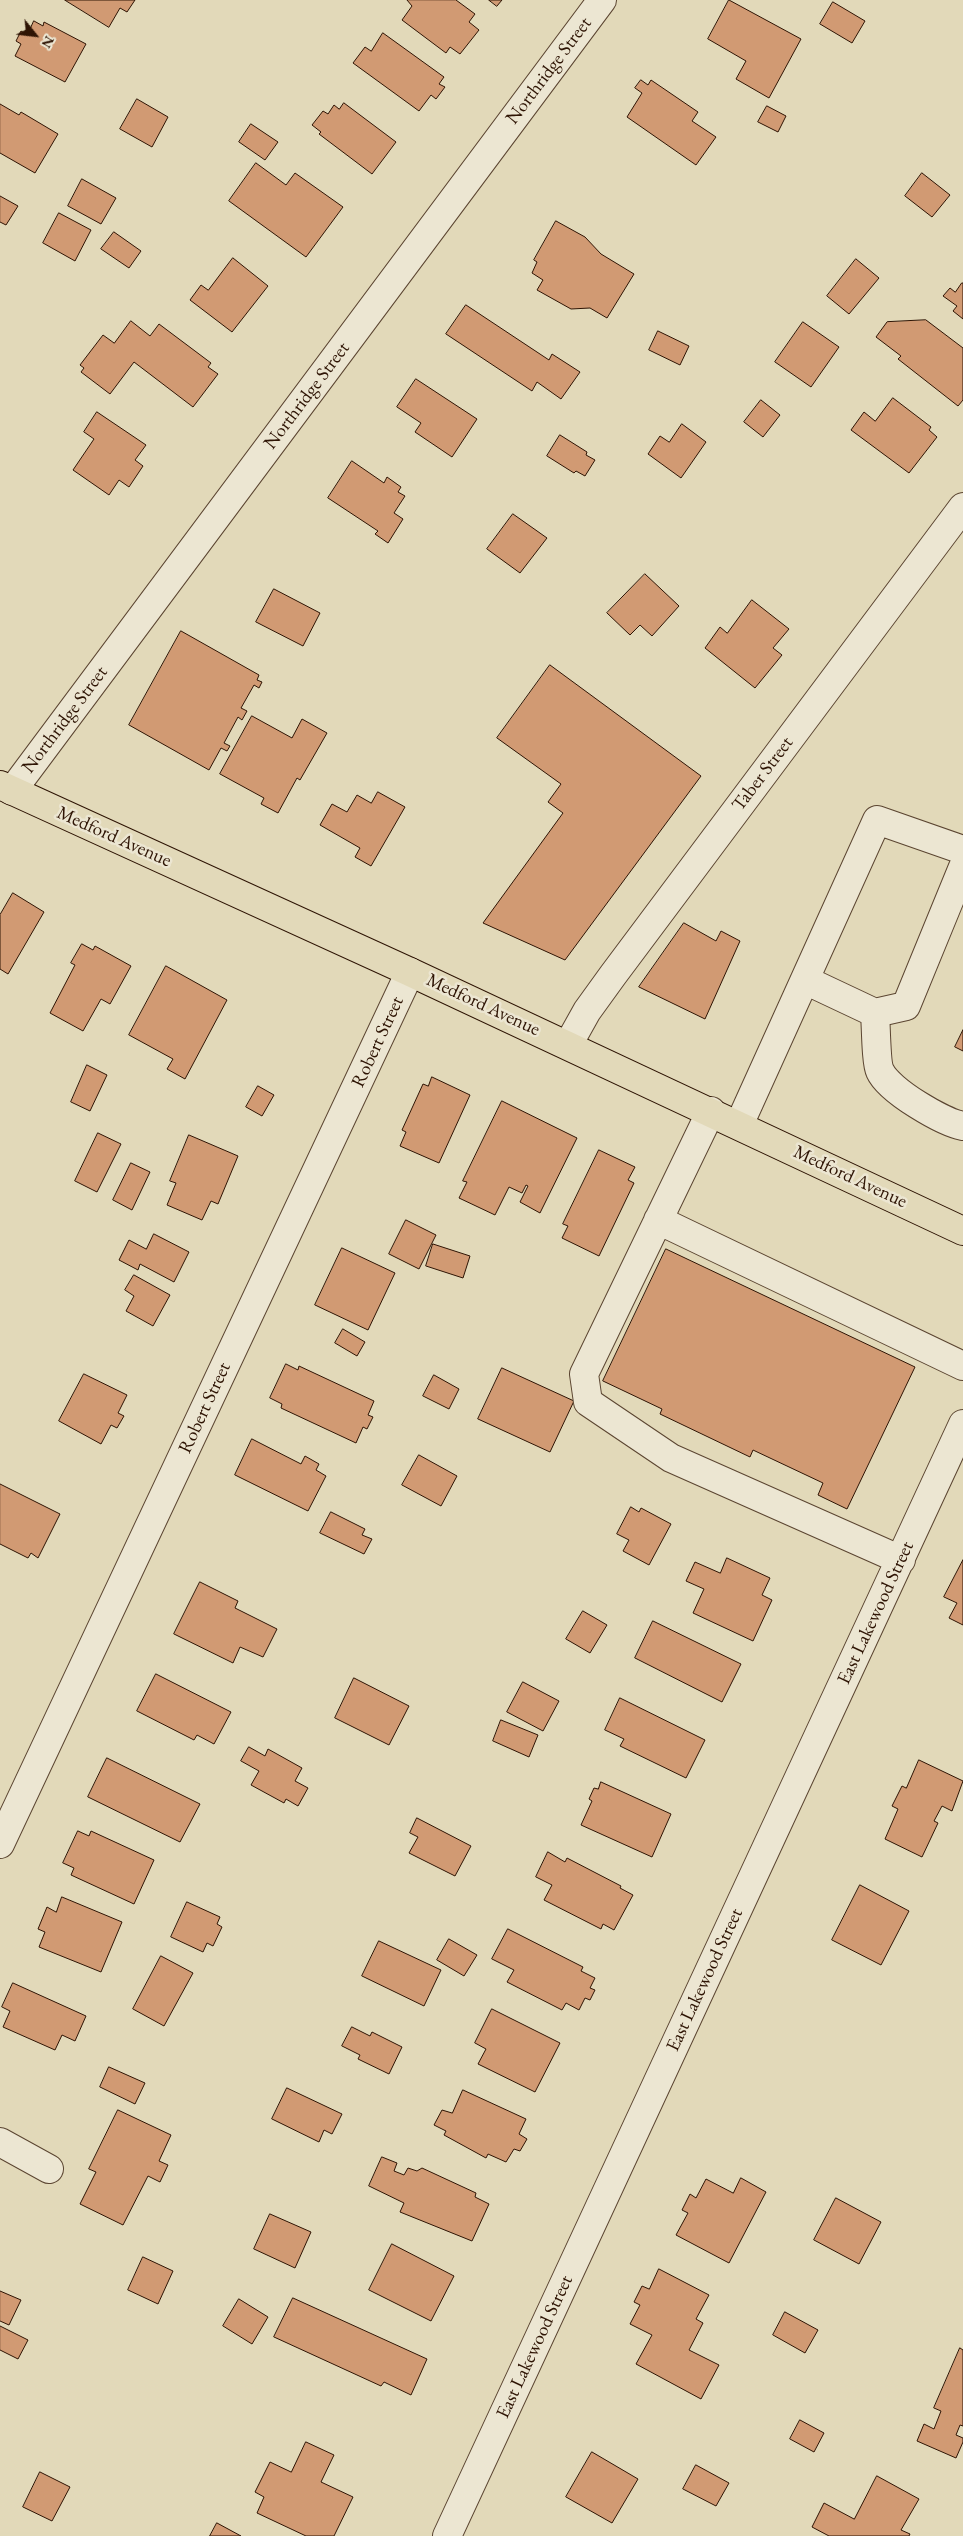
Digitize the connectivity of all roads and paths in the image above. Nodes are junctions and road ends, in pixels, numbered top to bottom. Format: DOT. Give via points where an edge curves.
graph roads {
  1 [pos="602,0"];
  2 [pos="963,507"];
  3 [pos="6,788"];
  4 [pos="963,850"];
  5 [pos="963,867"];
  6 [pos="410,972"];
  7 [pos="805,980"];
  8 [pos="875,1013"];
  9 [pos="568,1045"];
  10 [pos="711,1111"];
  11 [pos="739,1125"];
  12 [pos="963,1126"];
  13 [pos="658,1220"];
  14 [pos="963,1231"];
  15 [pos="963,1366"];
  16 [pos="963,1424"];
  17 [pos="901,1560"];
  18 [pos="0,1844"];
  19 [pos="0,2142"];
  20 [pos="49,2169"];
  21 [pos="447,2536"];
  1 -- 3 [label="street, Northridge Street"];
  2 -- 9 [label="street, Taber Street" via="608,980"];
  3 -- 6 [label="main road, Medford Avenue"];
  4 -- 7 [label="street" via="877,820"];
  5 -- 8 [label="street" via="906,1006"];
  6 -- 9 [label="main road, Medford Avenue"];
  6 -- 18 [label="street, Robert Street"];
  7 -- 8 [label="street"];
  7 -- 11 [label="street"];
  8 -- 12 [label="street" via="880,1071 901,1094 951,1124"];
  9 -- 10 [label="main road, Medford Avenue"];
  10 -- 11 [label="main road, Medford Avenue"];
  10 -- 13 [label="street"];
  11 -- 14 [label="main road, Medford Avenue"];
  13 -- 15 [label="street"];
  13 -- 17 [label="street" via="584,1374 588,1402 671,1458"];
  16 -- 17 [label="street, East Lakewood Street"];
  17 -- 21 [label="street, East Lakewood Street"];
  19 -- 20 [label="street"];
}
